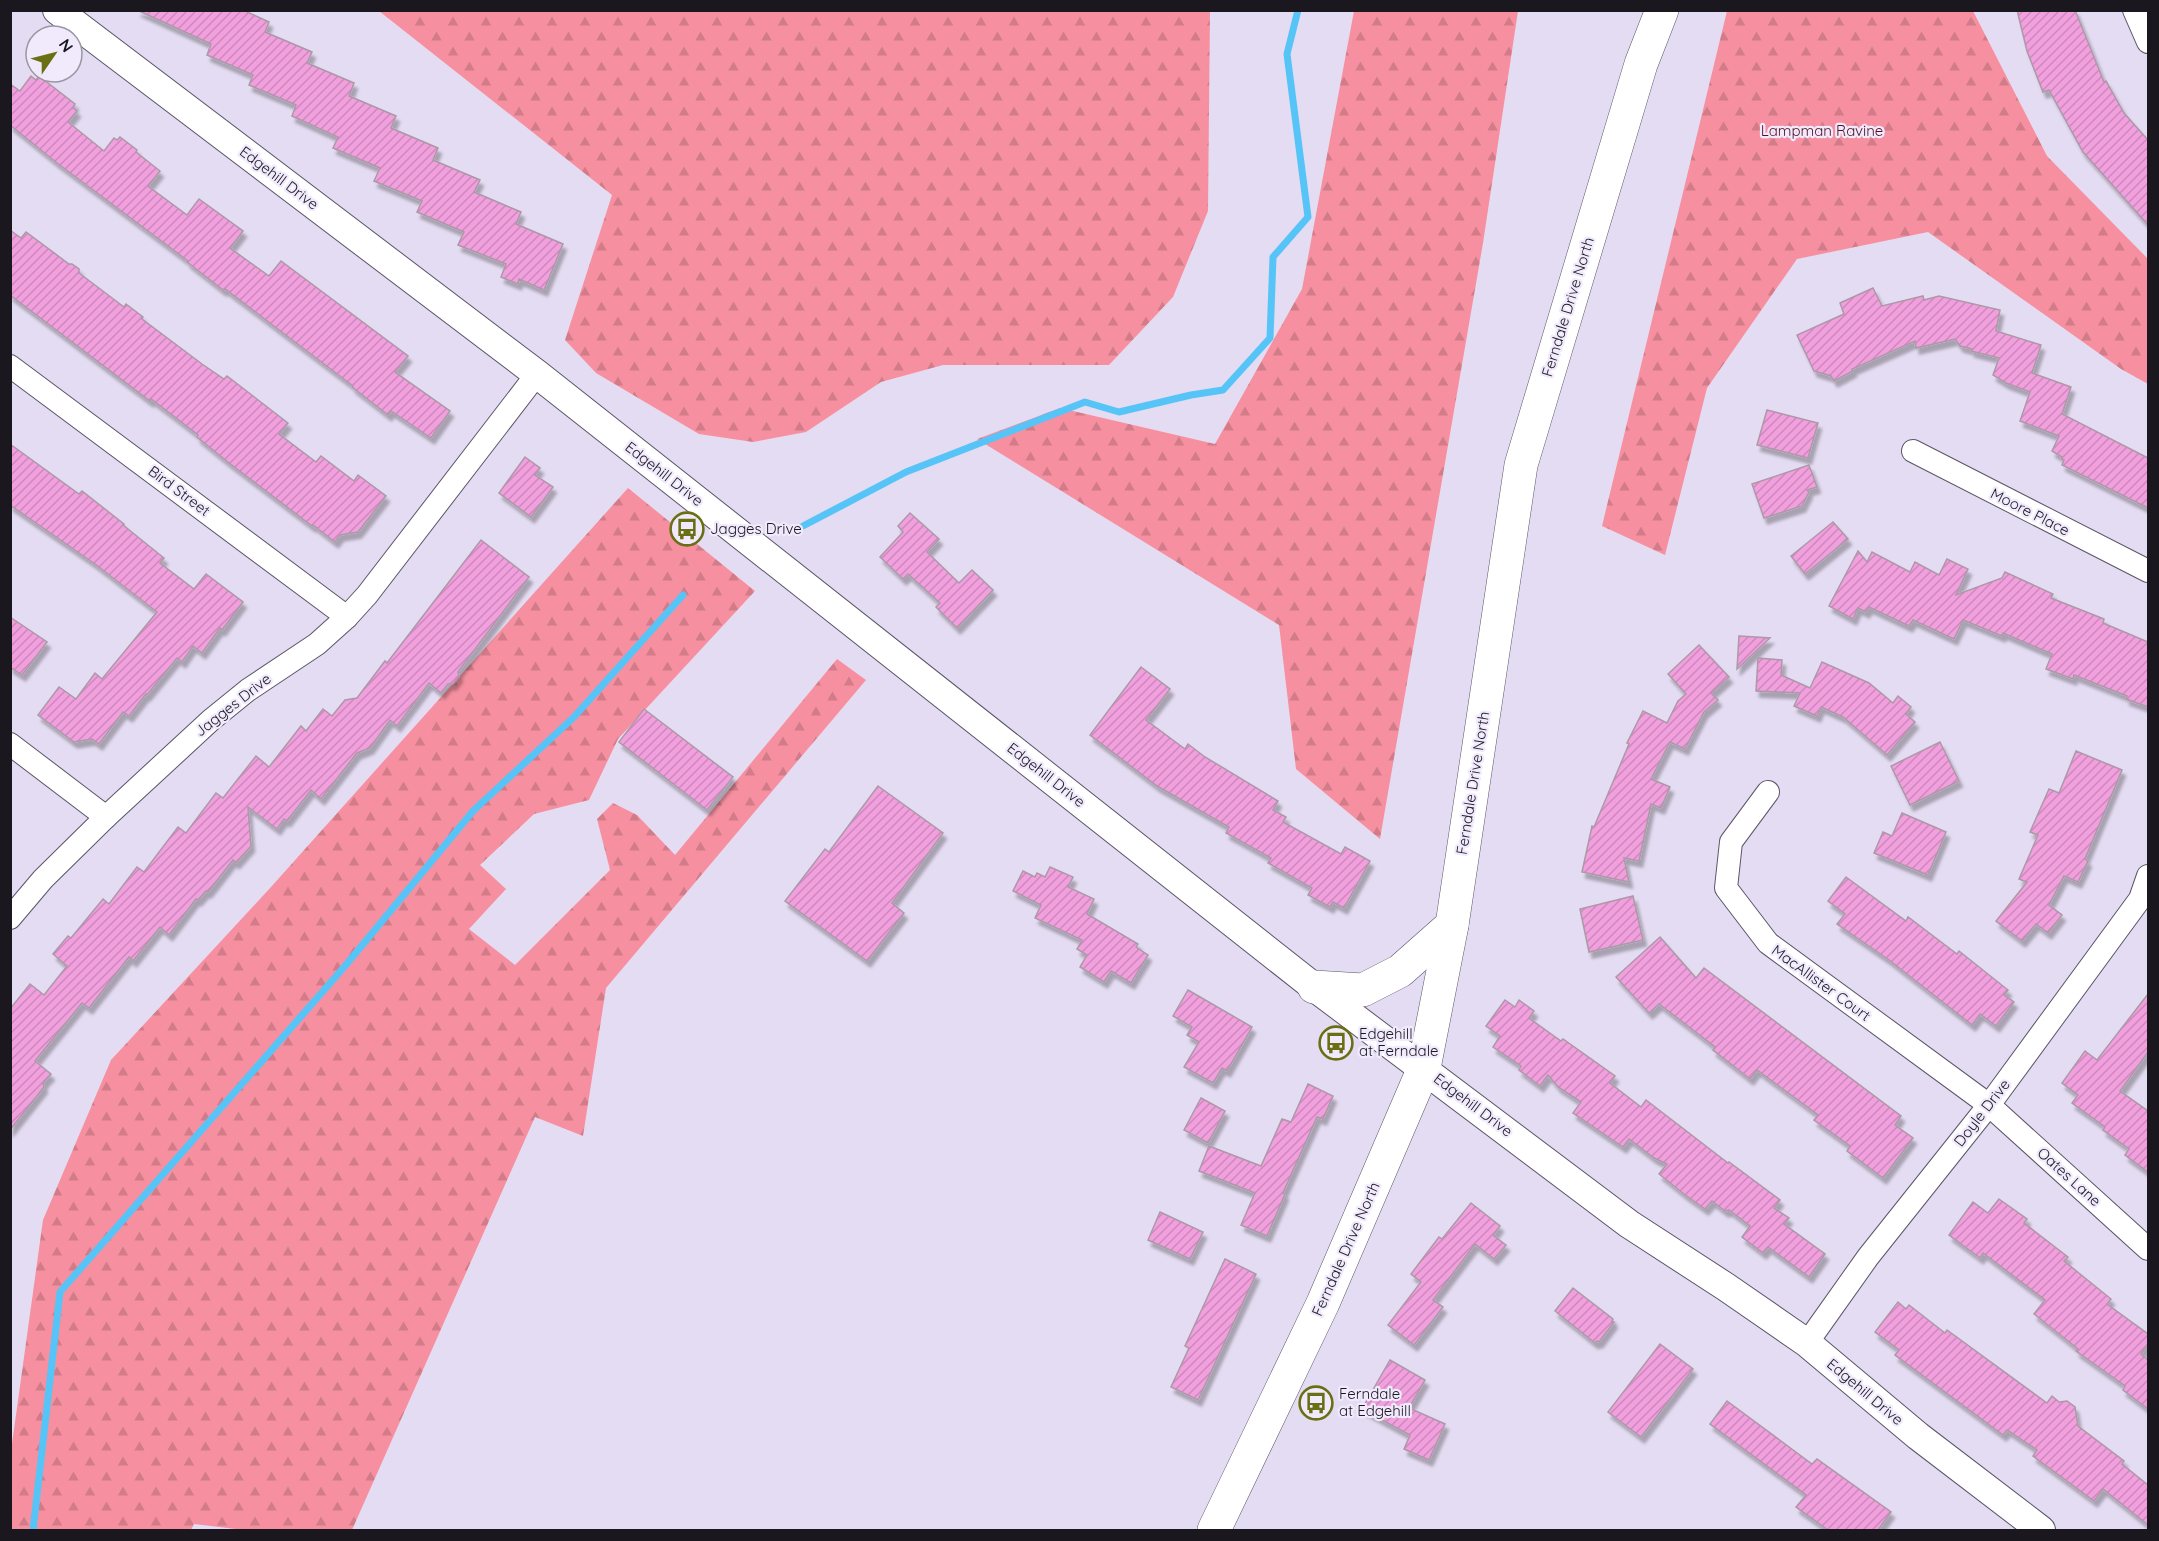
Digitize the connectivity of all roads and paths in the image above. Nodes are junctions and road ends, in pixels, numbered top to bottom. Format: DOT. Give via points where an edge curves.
graph roads {
  1 [pos="57,10"];
  2 [pos="1662,10"];
  3 [pos="2134,10"];
  4 [pos="2148,42"];
  5 [pos="10,366"];
  6 [pos="537,374"];
  7 [pos="1913,450"];
  8 [pos="2148,571"];
  9 [pos="348,617"];
  10 [pos="10,744"];
  11 [pos="1768,792"];
  12 [pos="106,817"];
  13 [pos="2148,876"];
  14 [pos="2144,901"];
  15 [pos="10,918"];
  16 [pos="1452,925"];
  17 [pos="1314,987"];
  18 [pos="1425,1068"];
  19 [pos="1989,1105"];
  20 [pos="2148,1249"];
  21 [pos="1807,1343"];
  22 [pos="1214,1530"];
  23 [pos="2041,1530"];
  1 -- 6 [label="street, Edgehill Drive"];
  2 -- 16 [label="main road, Ferndale Drive North" via="1641,64 1521,465"];
  3 -- 4 [label="street"];
  5 -- 9 [label="street, Bird Street"];
  6 -- 9 [label="street, Jagges Drive"];
  6 -- 17 [label="street, Edgehill Drive"];
  7 -- 8 [label="street, Moore Place"];
  9 -- 12 [label="street, Jagges Drive" via="211,720"];
  10 -- 12 [label="street"];
  11 -- 19 [label="street, MacAllister Court" via="1731,842 1726,888 1768,943"];
  12 -- 15 [label="street, Jagges Drive"];
  13 -- 14 [label="street, Doyle Drive"];
  14 -- 19 [label="street, Doyle Drive"];
  16 -- 17 [label="main road" via="1400,971 1363,990"];
  16 -- 18 [label="main road, Ferndale Drive North"];
  17 -- 18 [label="street, Edgehill Drive"];
  18 -- 21 [label="street, Edgehill Drive" via="1629,1224"];
  18 -- 22 [label="main road, Ferndale Drive North" via="1323,1303"];
  19 -- 20 [label="street, Oates Lane"];
  19 -- 21 [label="street, Doyle Drive" via="1868,1257"];
  21 -- 23 [label="street, Edgehill Drive" via="1918,1436"];
}
